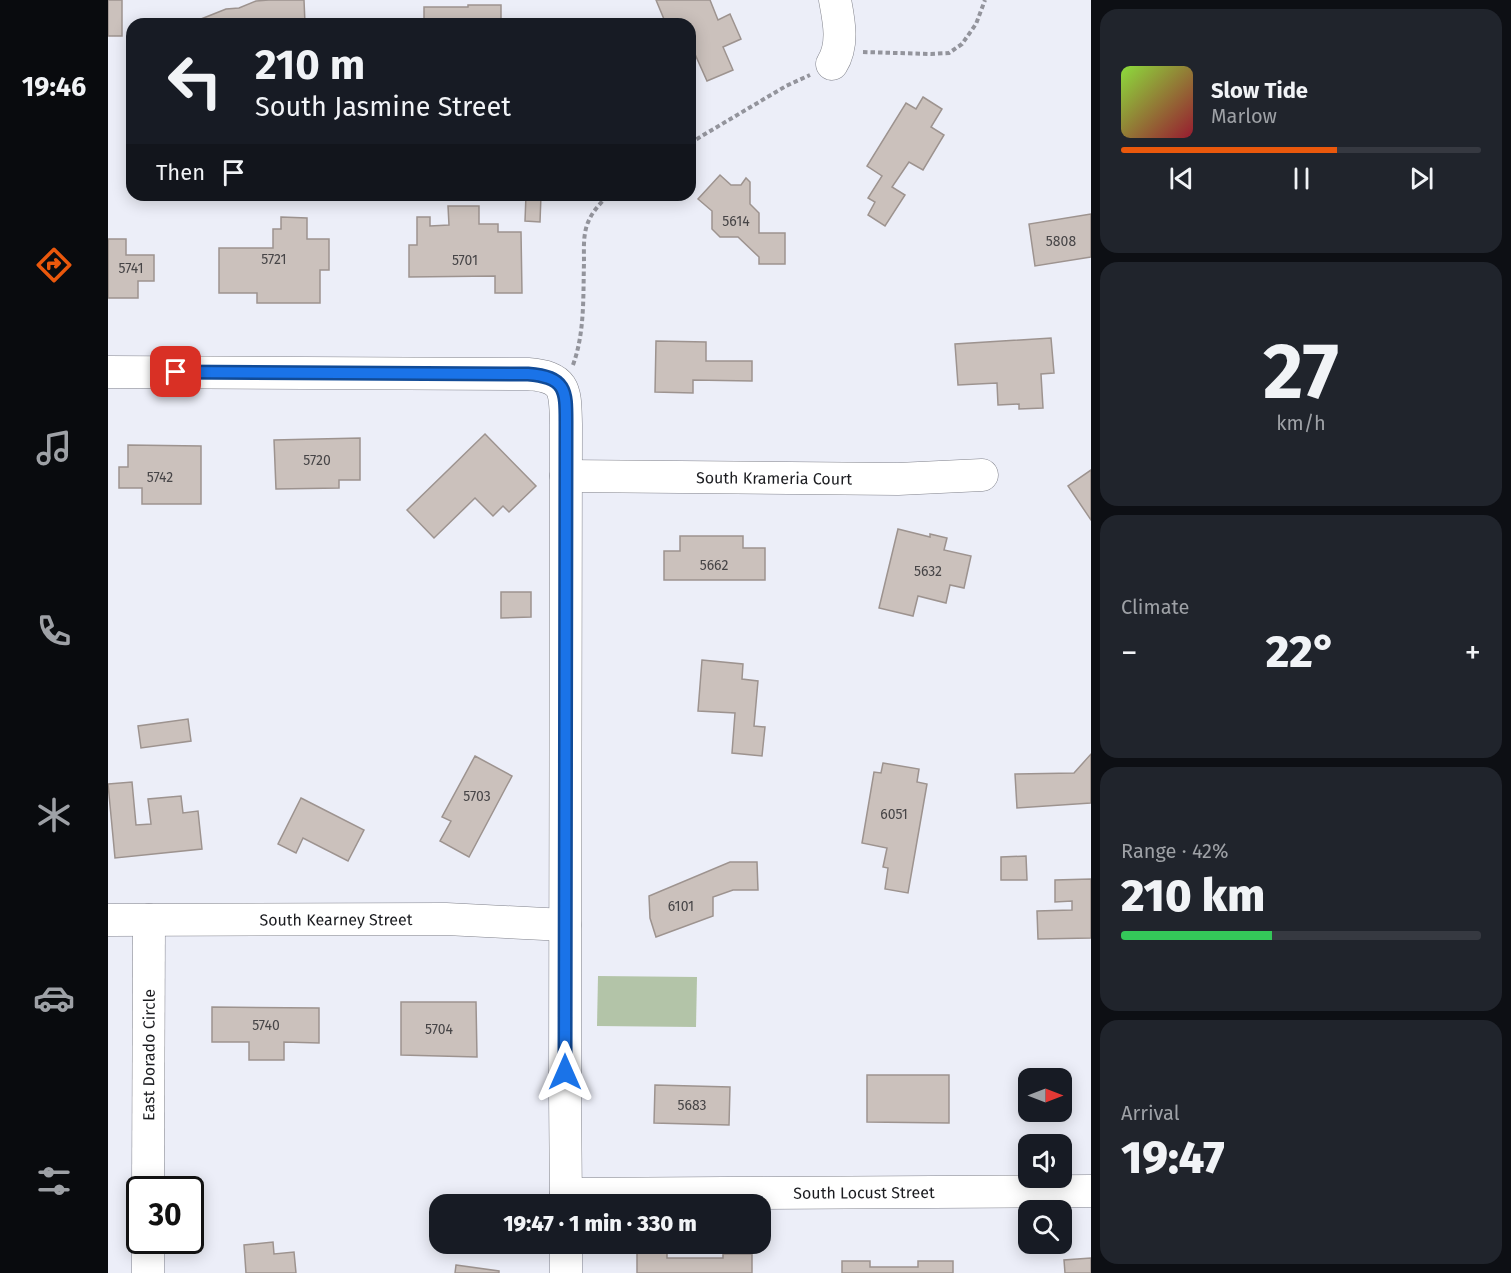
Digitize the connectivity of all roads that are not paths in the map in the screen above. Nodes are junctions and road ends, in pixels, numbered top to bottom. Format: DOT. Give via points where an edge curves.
graph roads {
  1 [pos="835,0"];
  2 [pos="832,64"];
  3 [pos="108,372"];
  4 [pos="982,475"];
  5 [pos="566,476"];
  6 [pos="108,920"];
  7 [pos="149,920"];
  8 [pos="565,926"];
  9 [pos="148,1176"];
  10 [pos="1091,1191"];
  11 [pos="566,1194"];
  12 [pos="771,1196"];
  13 [pos="148,1254"];
  14 [pos="566,1254"];
  15 [pos="148,1273"];
  16 [pos="566,1273"];
  1 -- 2 [label="street" via="840,40"];
  3 -- 5 [label="street" via="539,374 559,382 566,401"];
  4 -- 5 [label="street, South Krameria Court" via="898,479"];
  5 -- 8 [label="street"];
  6 -- 7 [label="street, South Kearney Street"];
  7 -- 8 [label="street, South Kearney Street" via="446,919"];
  7 -- 9 [label="street, East Dorado Circle"];
  8 -- 11 [label="street"];
  10 -- 12 [label="street, South Locust Street"];
  13 -- 15 [label="street"];
  14 -- 16 [label="street"];
}
